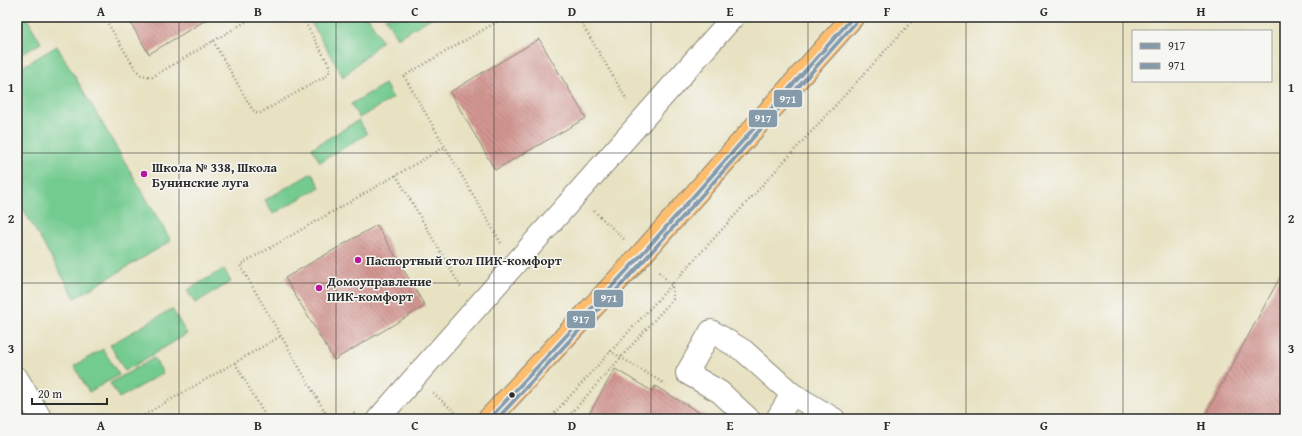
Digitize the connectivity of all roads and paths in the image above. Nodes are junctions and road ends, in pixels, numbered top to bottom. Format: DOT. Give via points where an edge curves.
graph roads {
  1 [pos="104,17"];
  2 [pos="254,17"];
  3 [pos="302,17"];
  4 [pos="505,17"];
  5 [pos="578,17"];
  6 [pos="733,17"];
  7 [pos="853,17"];
  8 [pos="916,17"];
  9 [pos="213,41"];
  10 [pos="627,100"];
  11 [pos="445,146"];
  12 [pos="396,175"];
  13 [pos="502,244"];
  14 [pos="672,285"];
  15 [pos="462,289"];
  16 [pos="281,336"];
  17 [pos="235,363"];
  18 [pos="17,378"];
  19 [pos="792,394"];
  20 [pos="41,419"];
  21 [pos="137,419"];
  22 [pos="267,419"];
  23 [pos="329,419"];
  24 [pos="378,419"];
  25 [pos="488,419"];
  26 [pos="549,419"];
  27 [pos="566,419"];
  28 [pos="749,419"];
  29 [pos="777,419"];
  30 [pos="834,419"];
  1 -- 9 [label="path" via="141,75 152,77"];
  2 -- 9 [label="path"];
  3 -- 9 [label="path" via="330,71 328,75 260,113 252,109"];
  4 -- 11 [label="path" via="404,76"];
  5 -- 10 [label="path"];
  6 -- 24 [label="street"];
  7 -- 25 [label="main road" via="642,254"];
  8 -- 14 [label="path"];
  11 -- 12 [label="path"];
  11 -- 13 [label="path"];
  12 -- 15 [label="path"];
  12 -- 16 [label="path" via="240,265"];
  14 -- 26 [label="path"];
  14 -- 27 [label="path" via="673,299"];
  16 -- 17 [label="path"];
  16 -- 23 [label="path"];
  17 -- 21 [label="path"];
  17 -- 22 [label="path"];
  18 -- 20 [label="street"];
  19 -- 28 [label="street" via="744,351 711,331 687,373 720,392"];
  19 -- 29 [label="street"];
  19 -- 30 [label="street"];
}
